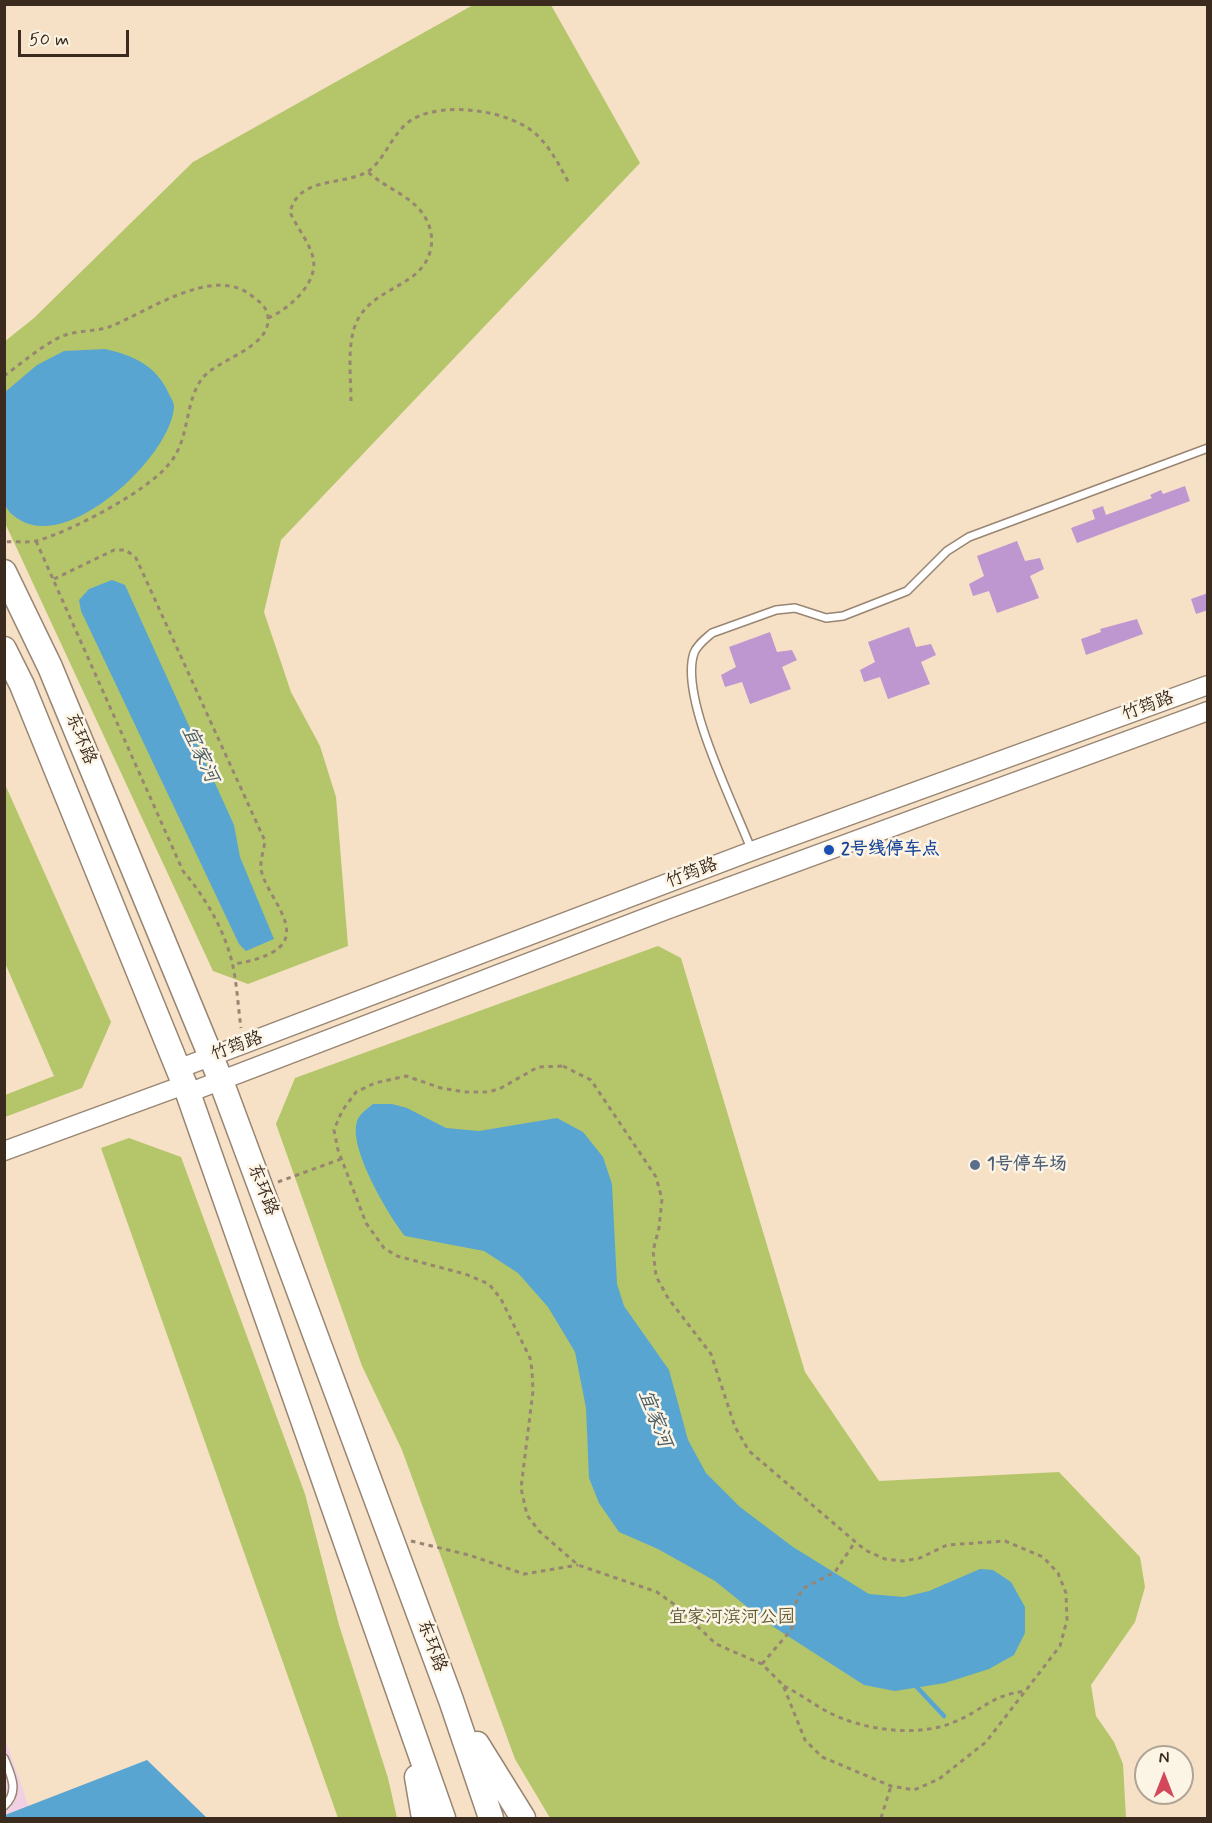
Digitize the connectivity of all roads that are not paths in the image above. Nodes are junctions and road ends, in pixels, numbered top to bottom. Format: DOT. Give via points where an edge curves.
graph roads {
  1 [pos="1208,448"];
  2 [pos="4,573"];
  3 [pos="4,649"];
  4 [pos="1208,685"];
  5 [pos="1208,711"];
  6 [pos="752,851"];
  7 [pos="211,1057"];
  8 [pos="221,1081"];
  9 [pos="183,1082"];
  10 [pos="4,1151"];
  11 [pos="451,1700"];
  12 [pos="407,1715"];
  13 [pos="4,1758"];
  14 [pos="4,1806"];
  15 [pos="424,1818"];
  16 [pos="443,1818"];
  17 [pos="491,1818"];
  18 [pos="522,1818"];
  1 -- 6 [label="lane" via="960,542 913,587 898,595 834,618 818,617 795,608 776,610 704,639 694,652 694,702"];
  2 -- 7 [label="highway, 东环路" via="50,667"];
  3 -- 9 [label="highway, 东环路"];
  4 -- 6 [label="main road, 竹筠路"];
  5 -- 8 [label="main road, 竹筠路" via="666,910"];
  6 -- 7 [label="main road, 竹筠路"];
  7 -- 8 [label="highway, 东环路"];
  7 -- 9 [label="main road, 竹筠路"];
  8 -- 9 [label="main road, 竹筠路"];
  8 -- 11 [label="highway, 东环路"];
  9 -- 10 [label="main road, 竹筠路"];
  9 -- 12 [label="highway, 东环路"];
  11 -- 17 [label="highway, 东环路"];
  11 -- 18 [label="highway"];
  12 -- 15 [label="highway"];
  12 -- 16 [label="highway, 东环路"];
  13 -- 14 [label="lane" via="14,1788 11,1800"];
}
